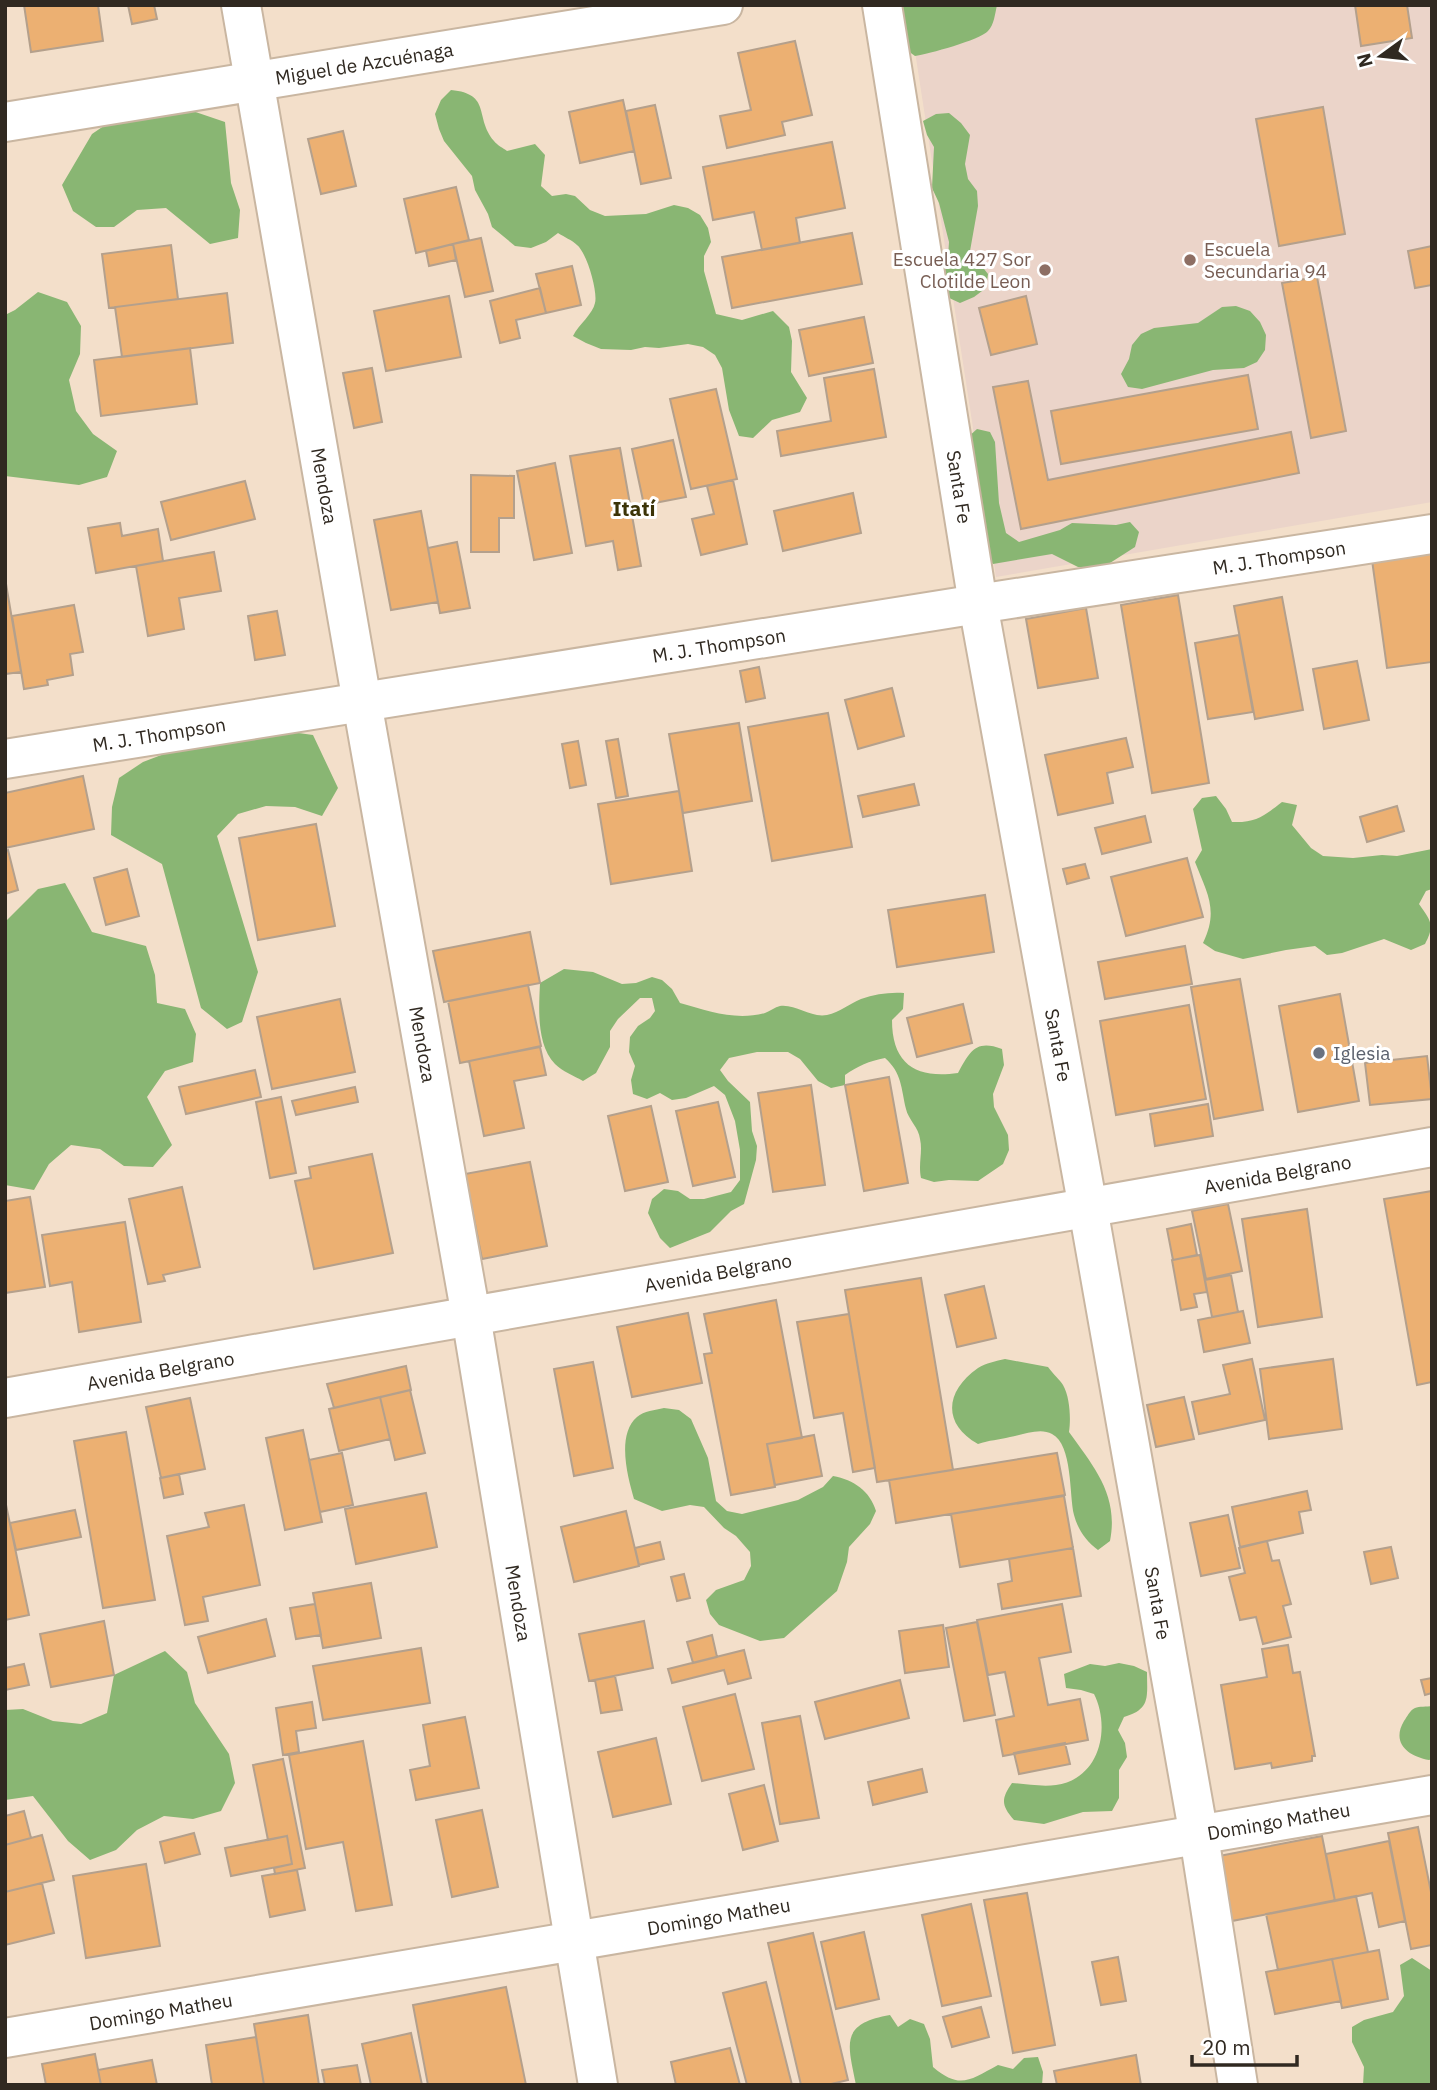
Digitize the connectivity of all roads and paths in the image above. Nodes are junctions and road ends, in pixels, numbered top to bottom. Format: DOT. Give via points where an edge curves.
graph roads {
  1 [pos="242,5"];
  2 [pos="723,5"];
  3 [pos="882,5"];
  4 [pos="254,81"];
  5 [pos="5,122"];
  6 [pos="1432,534"];
  7 [pos="978,604"];
  8 [pos="362,702"];
  9 [pos="5,760"];
  10 [pos="1432,1147"];
  11 [pos="1088,1208"];
  12 [pos="471,1316"];
  13 [pos="5,1398"];
  14 [pos="1432,1795"];
  15 [pos="1199,1836"];
  16 [pos="575,1942"];
  17 [pos="5,2038"];
  18 [pos="598,2085"];
  19 [pos="1238,2085"];
  1 -- 4 [label="street, Mendoza"];
  2 -- 4 [label="street, Miguel de Azcuénaga"];
  3 -- 7 [label="street, Santa Fe"];
  4 -- 5 [label="street, Miguel de Azcuénaga"];
  4 -- 8 [label="street, Mendoza"];
  6 -- 7 [label="street, M. J. Thompson"];
  7 -- 8 [label="street, M. J. Thompson"];
  7 -- 11 [label="street, Santa Fe"];
  8 -- 9 [label="street, M. J. Thompson"];
  8 -- 12 [label="street, Mendoza"];
  10 -- 11 [label="street, Avenida Belgrano"];
  11 -- 12 [label="street, Avenida Belgrano"];
  11 -- 15 [label="street, Santa Fe"];
  12 -- 13 [label="street, Avenida Belgrano"];
  12 -- 16 [label="street, Mendoza"];
  14 -- 15 [label="street, Domingo Matheu"];
  15 -- 16 [label="street, Domingo Matheu"];
  15 -- 19 [label="street, Santa Fe"];
  16 -- 17 [label="street, Domingo Matheu"];
  16 -- 18 [label="street, Mendoza"];
}
